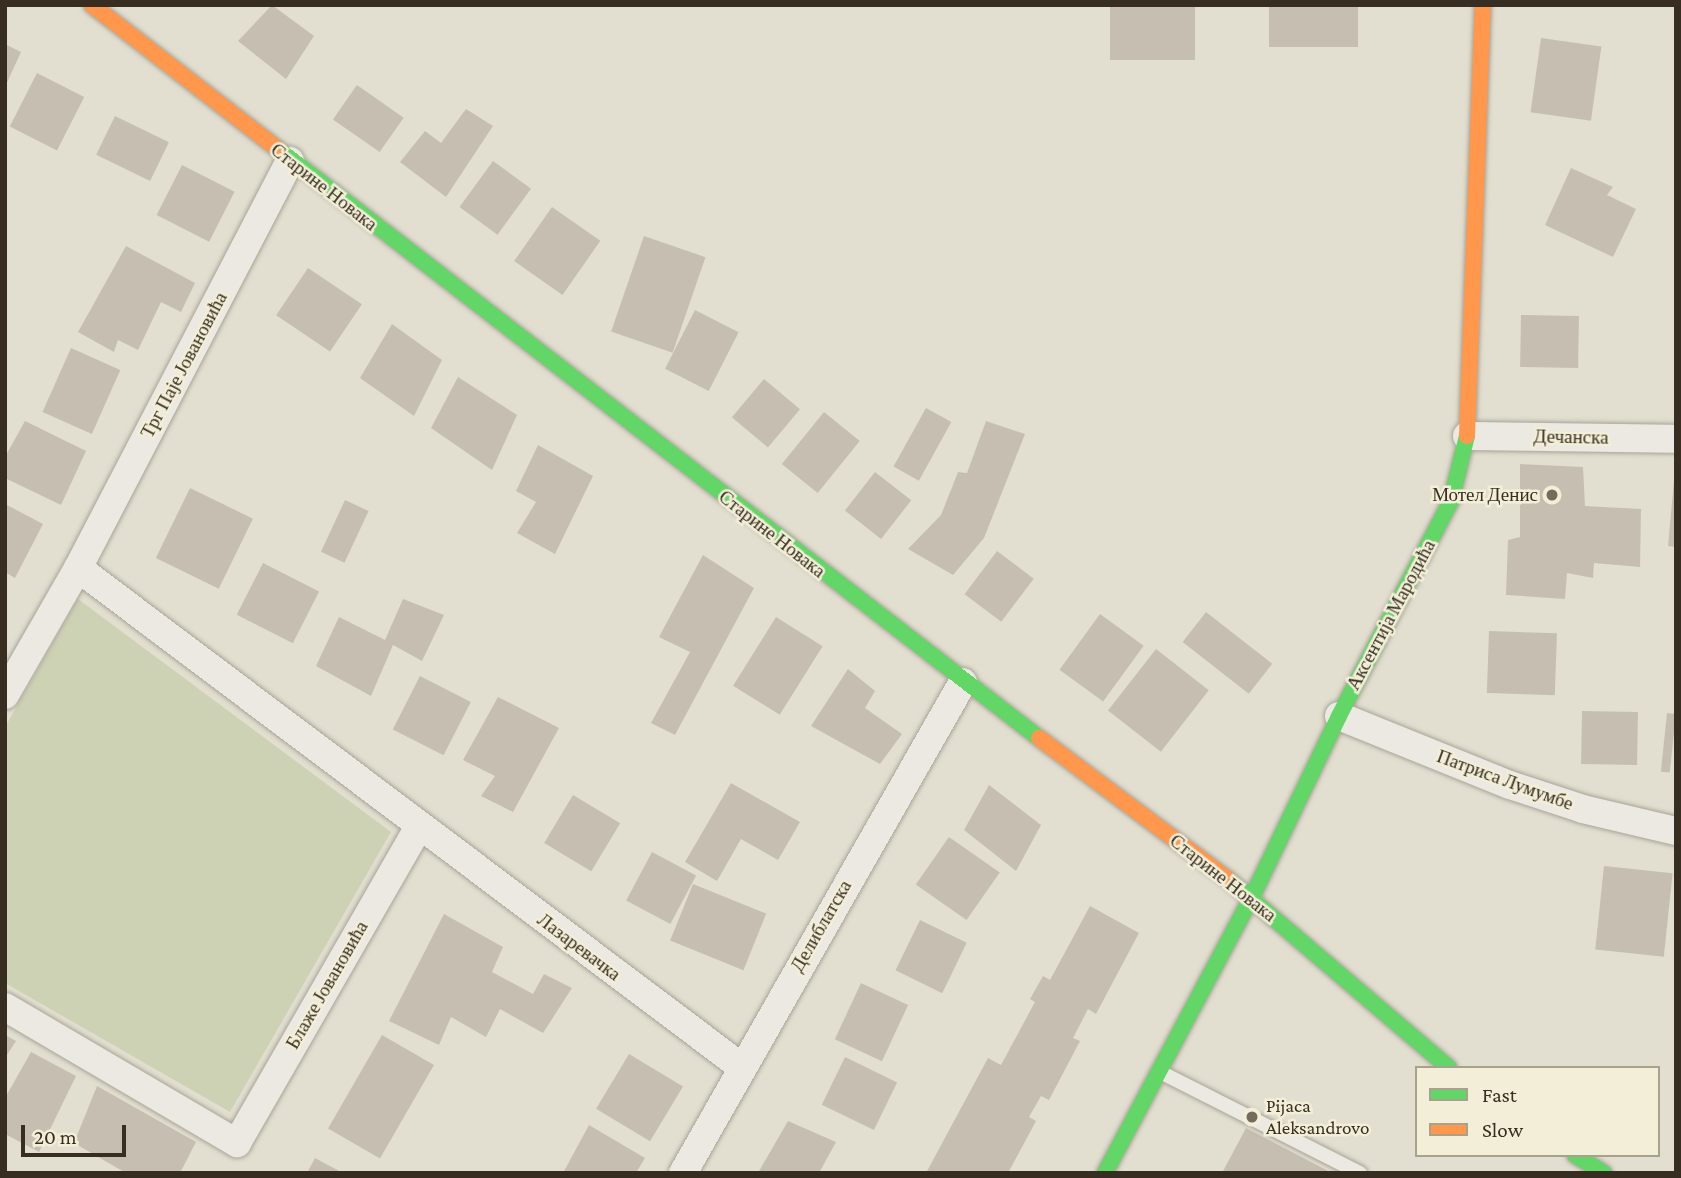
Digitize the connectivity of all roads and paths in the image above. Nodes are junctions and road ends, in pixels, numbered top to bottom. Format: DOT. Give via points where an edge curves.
graph roads {
  1 [pos="92,5"];
  2 [pos="1483,5"];
  3 [pos="290,161"];
  4 [pos="1467,436"];
  5 [pos="1676,439"];
  6 [pos="78,568"];
  7 [pos="962,682"];
  8 [pos="5,695"];
  9 [pos="1339,716"];
  10 [pos="418,828"];
  11 [pos="1676,831"];
  12 [pos="1252,897"];
  13 [pos="5,1007"];
  14 [pos="740,1066"];
  15 [pos="1447,1066"];
  16 [pos="1159,1072"];
  17 [pos="1578,1157"];
  18 [pos="683,1173"];
  19 [pos="1105,1173"];
  20 [pos="1360,1173"];
  21 [pos="1604,1173"];
  1 -- 3 [label="street, Старине Новака"];
  2 -- 4 [label="street, Аксентија Мародића"];
  3 -- 6 [label="street, Трг Паје Јовановића"];
  3 -- 7 [label="street, Старине Новака"];
  4 -- 5 [label="street, Дечанска"];
  4 -- 9 [label="street, Аксентија Мародића" via="1451,501"];
  6 -- 8 [label="street, Трг Паје Јовановића"];
  6 -- 10 [label="street"];
  7 -- 12 [label="street, Старине Новака"];
  7 -- 14 [label="street, Делиблатска"];
  9 -- 11 [label="street, Патриса Лумумбе" via="1510,785 1583,809"];
  9 -- 12 [label="street, Аксентија Мародића"];
  10 -- 13 [label="street, Блаже Јовановића" via="237,1143"];
  10 -- 14 [label="street, Лазаревачка"];
  12 -- 15 [label="street, Старине Новака"];
  12 -- 16 [label="street, Аксентија Мародића"];
  14 -- 18 [label="street, Делиблатска"];
  16 -- 19 [label="street, Аксентија Мародића"];
  16 -- 20 [label="lane"];
  17 -- 21 [label="street"];
}
